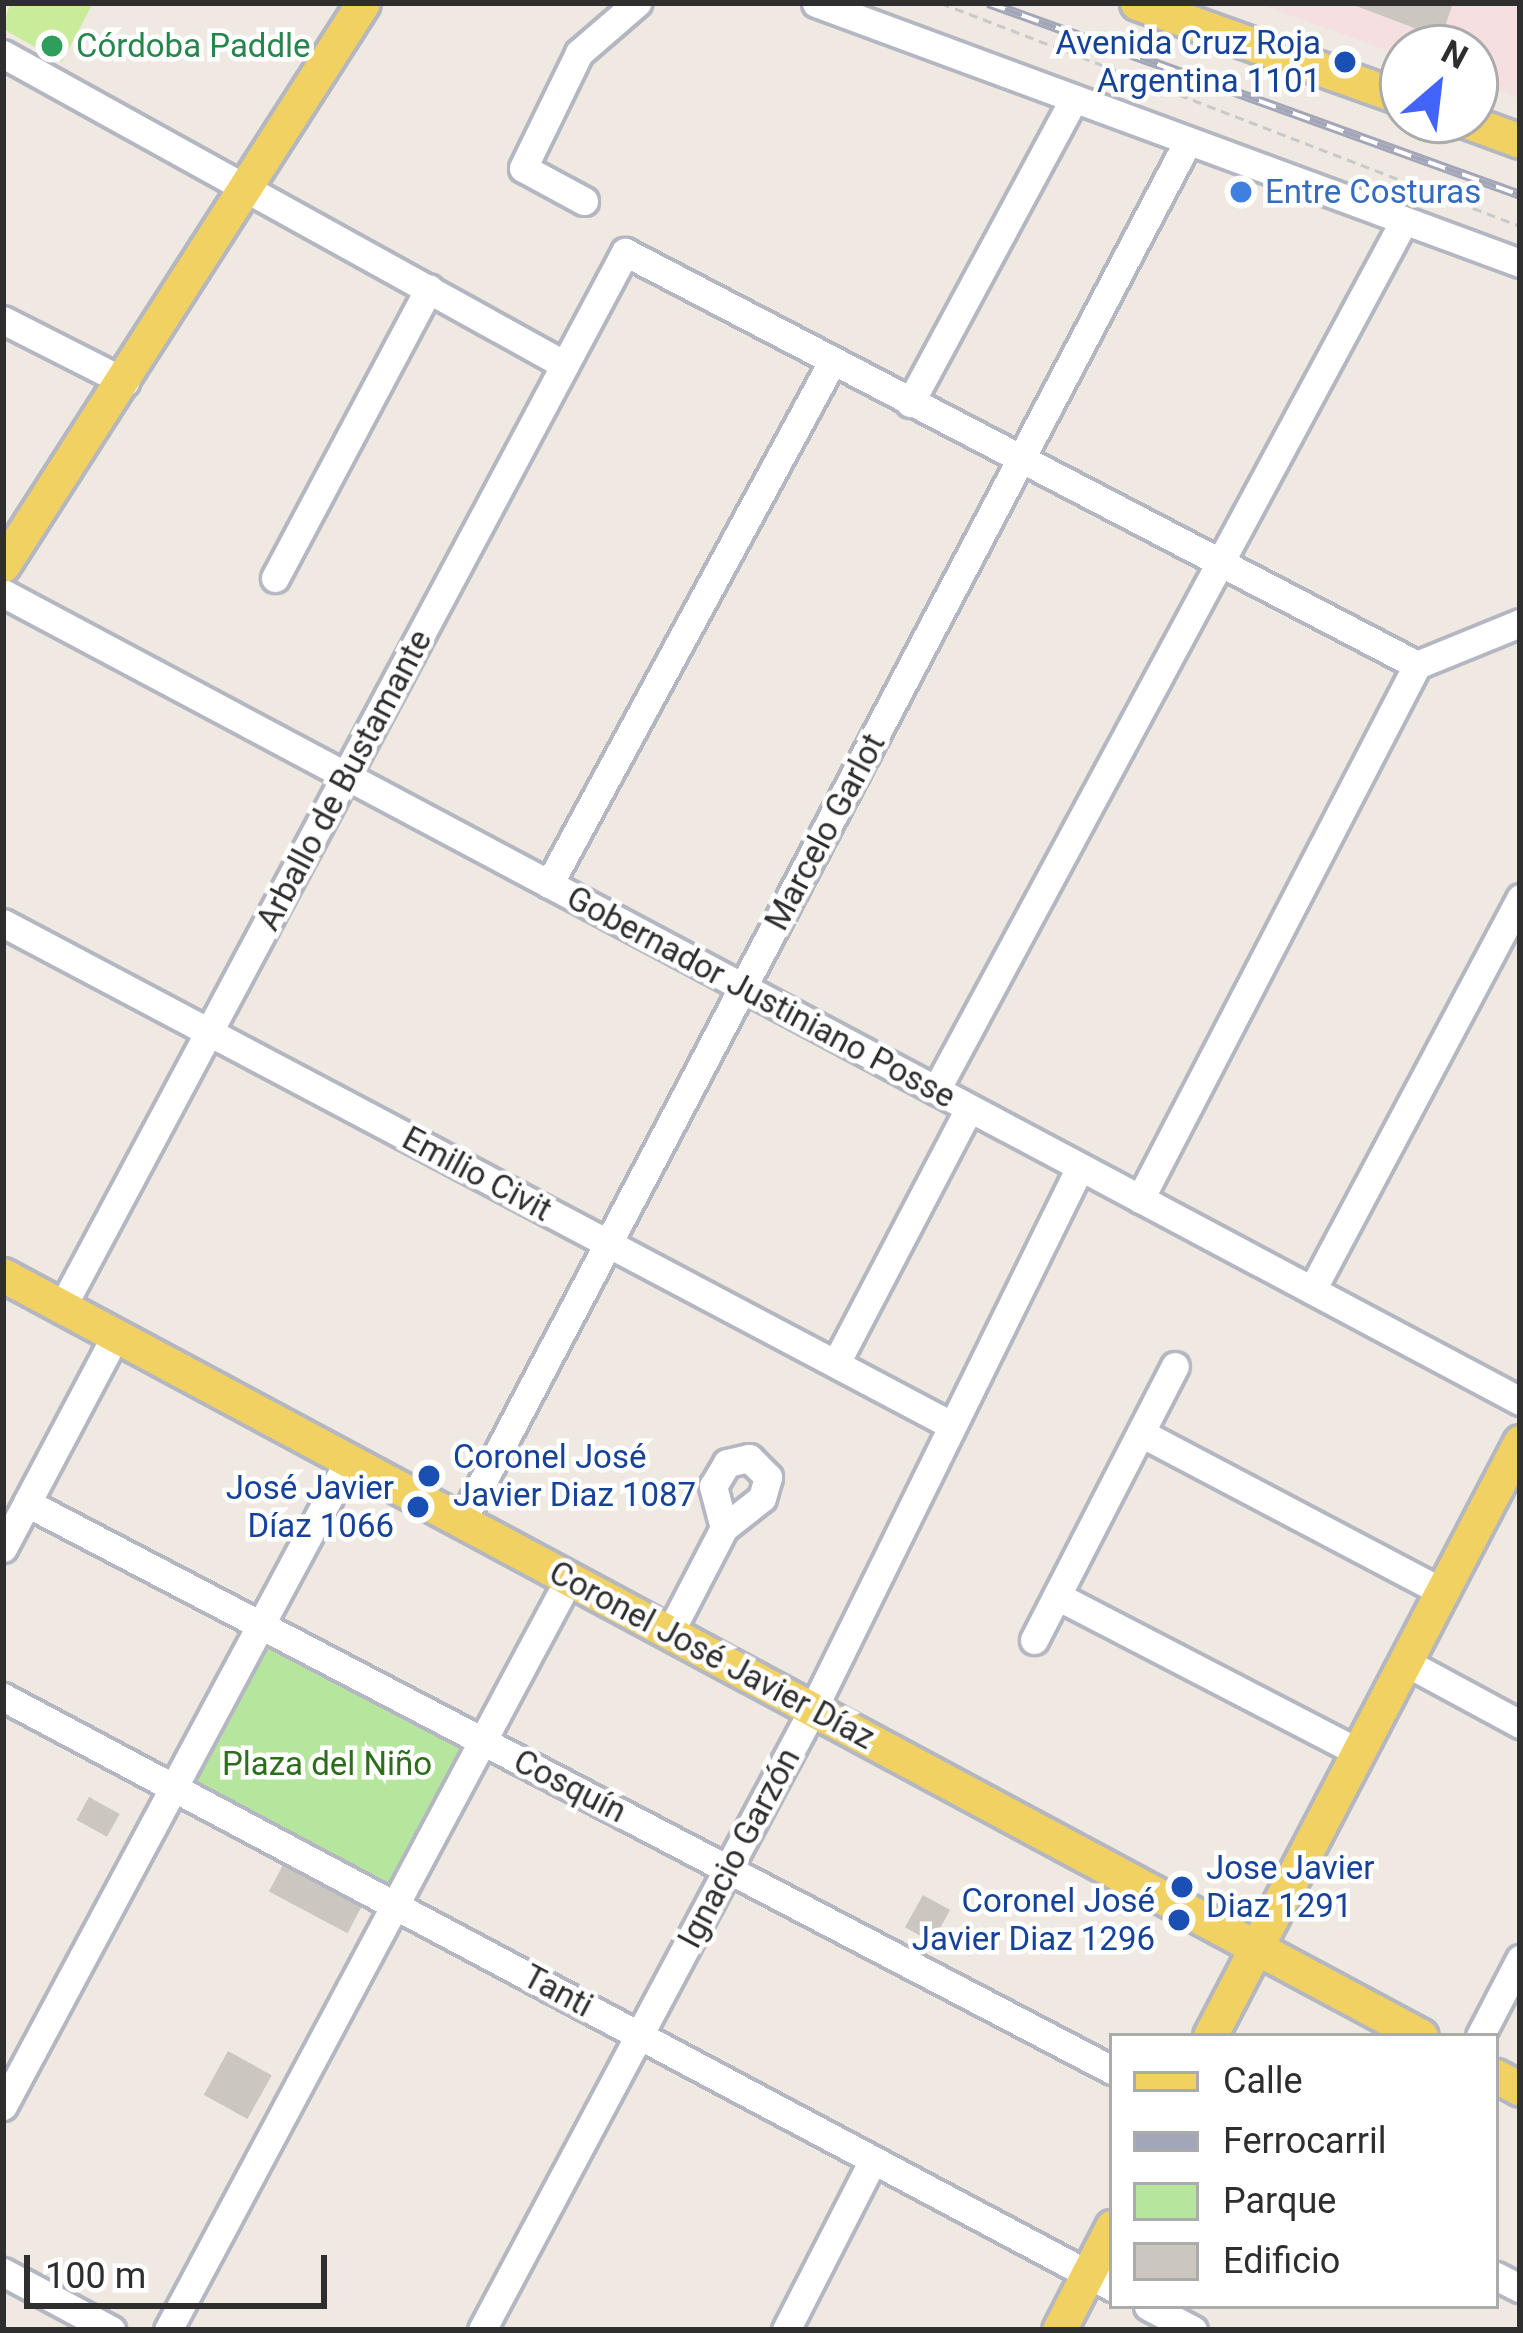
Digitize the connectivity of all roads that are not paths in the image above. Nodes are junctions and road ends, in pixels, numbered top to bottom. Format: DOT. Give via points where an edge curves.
graph roads {
  1 [pos="363,3"];
  2 [pos="637,3"];
  3 [pos="817,3"];
  4 [pos="1138,3"];
  5 [pos="3,54"];
  6 [pos="1379,89"];
  7 [pos="1073,100"];
  8 [pos="1187,143"];
  9 [pos="249,187"];
  10 [pos="584,201"];
  11 [pos="1404,221"];
  12 [pos="1520,263"];
  13 [pos="429,288"];
  14 [pos="3,320"];
  15 [pos="832,362"];
  16 [pos="565,365"];
  17 [pos="125,382"];
  18 [pos="910,404"];
  19 [pos="1022,463"];
  20 [pos="3,565"];
  21 [pos="1212,566"];
  22 [pos="274,578"];
  23 [pos="3,593"];
  24 [pos="1520,623"];
  25 [pos="1417,665"];
  26 [pos="347,776"];
  27 [pos="549,884"];
  28 [pos="1520,898"];
  29 [pos="3,923"];
  30 [pos="743,987"];
  31 [pos="208,1033"];
  32 [pos="936,1090"];
  33 [pos="969,1108"];
  34 [pos="1080,1167"];
  35 [pos="1140,1199"];
  36 [pos="607,1242"];
  37 [pos="3,1275"];
  38 [pos="1312,1290"];
  39 [pos="62,1306"];
  40 [pos="116,1335"];
  41 [pos="836,1363"];
  42 [pos="1175,1366"];
  43 [pos="1520,1401"];
  44 [pos="951,1425"];
  45 [pos="1141,1433"];
  46 [pos="1520,1442"];
  47 [pos="349,1460"];
  48 [pos="1520,1476"];
  49 [pos="27,1503"];
  50 [pos="462,1521"];
  51 [pos="724,1528"];
  52 [pos="3,1548"];
  53 [pos="569,1579"];
  54 [pos="1442,1592"];
  55 [pos="1057,1596"];
  56 [pos="261,1625"];
  57 [pos="670,1633"];
  58 [pos="1034,1640"];
  59 [pos="1420,1670"];
  60 [pos="3,1696"];
  61 [pos="813,1709"];
  62 [pos="1520,1724"];
  63 [pos="482,1741"];
  64 [pos="1358,1752"];
  65 [pos="174,1787"];
  66 [pos="729,1868"];
  67 [pos="395,1905"];
  68 [pos="1264,1951"];
  69 [pos="1520,1959"];
  70 [pos="1212,2033"];
  71 [pos="1229,2033"];
  72 [pos="1415,2033"];
  73 [pos="1482,2033"];
  74 [pos="640,2034"];
  75 [pos="1109,2068"];
  76 [pos="3,2106"];
  77 [pos="874,2160"];
  78 [pos="1109,2243"];
  79 [pos="3,2272"];
  80 [pos="1103,2275"];
  81 [pos="1154,2309"];
  82 [pos="111,2330"];
  83 [pos="168,2330"];
  84 [pos="482,2330"];
  85 [pos="786,2330"];
  86 [pos="1059,2330"];
  87 [pos="1074,2330"];
  88 [pos="1193,2330"];
  1 -- 9 [label="main road"];
  2 -- 10 [label="street" via="579,53 523,168"];
  3 -- 7 [label="street"];
  4 -- 6 [label="main road"];
  5 -- 9 [label="street"];
  7 -- 8 [label="street"];
  7 -- 18 [label="street"];
  8 -- 11 [label="street"];
  8 -- 19 [label="street, Marcelo Garlot"];
  9 -- 13 [label="street"];
  9 -- 17 [label="main road"];
  11 -- 12 [label="street"];
  11 -- 21 [label="street"];
  13 -- 16 [label="street"];
  13 -- 22 [label="street"];
  14 -- 17 [label="street"];
  15 -- 16 [label="street, Arballo de Bustamante" via="625,252"];
  15 -- 18 [label="street"];
  15 -- 27 [label="street"];
  16 -- 26 [label="street, Arballo de Bustamante"];
  17 -- 20 [label="main road"];
  18 -- 19 [label="street"];
  19 -- 21 [label="street"];
  19 -- 30 [label="street, Marcelo Garlot"];
  21 -- 25 [label="street"];
  21 -- 32 [label="street"];
  23 -- 26 [label="street, Gobernador Justiniano Posse"];
  24 -- 25 [label="street"];
  25 -- 35 [label="street"];
  26 -- 27 [label="street, Gobernador Justiniano Posse"];
  26 -- 31 [label="street, Arballo de Bustamante"];
  27 -- 30 [label="street, Gobernador Justiniano Posse"];
  28 -- 38 [label="street"];
  29 -- 31 [label="street, Emilio Civit"];
  30 -- 32 [label="street, Gobernador Justiniano Posse"];
  30 -- 36 [label="street, Marcelo Garlot"];
  31 -- 36 [label="street, Emilio Civit"];
  31 -- 39 [label="street, Arballo de Bustamante"];
  32 -- 33 [label="street, Gobernador Justiniano Posse"];
  33 -- 34 [label="street, Gobernador Justiniano Posse"];
  33 -- 41 [label="street"];
  34 -- 35 [label="street, Gobernador Justiniano Posse"];
  34 -- 44 [label="street, Ignacio Garzón"];
  35 -- 38 [label="street, Gobernador Justiniano Posse"];
  36 -- 41 [label="street, Emilio Civit"];
  36 -- 50 [label="street, Marcelo Garlot"];
  37 -- 39 [label="main road, Coronel José Javier Díaz"];
  38 -- 43 [label="street, Gobernador Justiniano Posse"];
  39 -- 40 [label="main road, Coronel José Javier Díaz"];
  40 -- 47 [label="main road, Coronel José Javier Díaz"];
  40 -- 49 [label="street"];
  41 -- 44 [label="street, Emilio Civit"];
  42 -- 45 [label="street"];
  44 -- 61 [label="street, Ignacio Garzón"];
  45 -- 54 [label="street"];
  45 -- 55 [label="street"];
  46 -- 54 [label="main road"];
  47 -- 50 [label="main road, Coronel José Javier Díaz"];
  47 -- 56 [label="street"];
  48 -- 59 [label="main road"];
  49 -- 52 [label="street"];
  49 -- 56 [label="street, Cosquín"];
  50 -- 53 [label="main road, Coronel José Javier Díaz"];
  51 -- 57 [label="street"];
  53 -- 57 [label="main road, Coronel José Javier Díaz"];
  53 -- 63 [label="street"];
  54 -- 64 [label="main road"];
  55 -- 58 [label="street"];
  55 -- 64 [label="street"];
  56 -- 63 [label="street, Cosquín"];
  56 -- 65 [label="street"];
  57 -- 61 [label="main road, Coronel José Javier Díaz"];
  59 -- 62 [label="street"];
  59 -- 68 [label="main road"];
  60 -- 65 [label="street, Tanti"];
  61 -- 66 [label="street, Ignacio Garzón"];
  61 -- 68 [label="main road, Coronel José Javier Díaz"];
  63 -- 66 [label="street, Cosquín"];
  63 -- 67 [label="street"];
  64 -- 68 [label="main road"];
  65 -- 67 [label="street, Tanti"];
  65 -- 76 [label="street"];
  66 -- 74 [label="street, Ignacio Garzón"];
  66 -- 75 [label="street, Cosquín"];
  67 -- 74 [label="street, Tanti"];
  67 -- 83 [label="street"];
  68 -- 70 [label="main road"];
  68 -- 71 [label="main road"];
  68 -- 72 [label="main road, Coronel José Javier Díaz"];
  69 -- 73 [label="street"];
  74 -- 77 [label="street, Tanti"];
  74 -- 84 [label="street, Ignacio Garzón"];
  77 -- 80 [label="street, Tanti"];
  77 -- 85 [label="street"];
  78 -- 80 [label="main road"];
  79 -- 82 [label="street"];
  80 -- 86 [label="main road"];
  80 -- 87 [label="main road"];
  81 -- 88 [label="street"];
}
